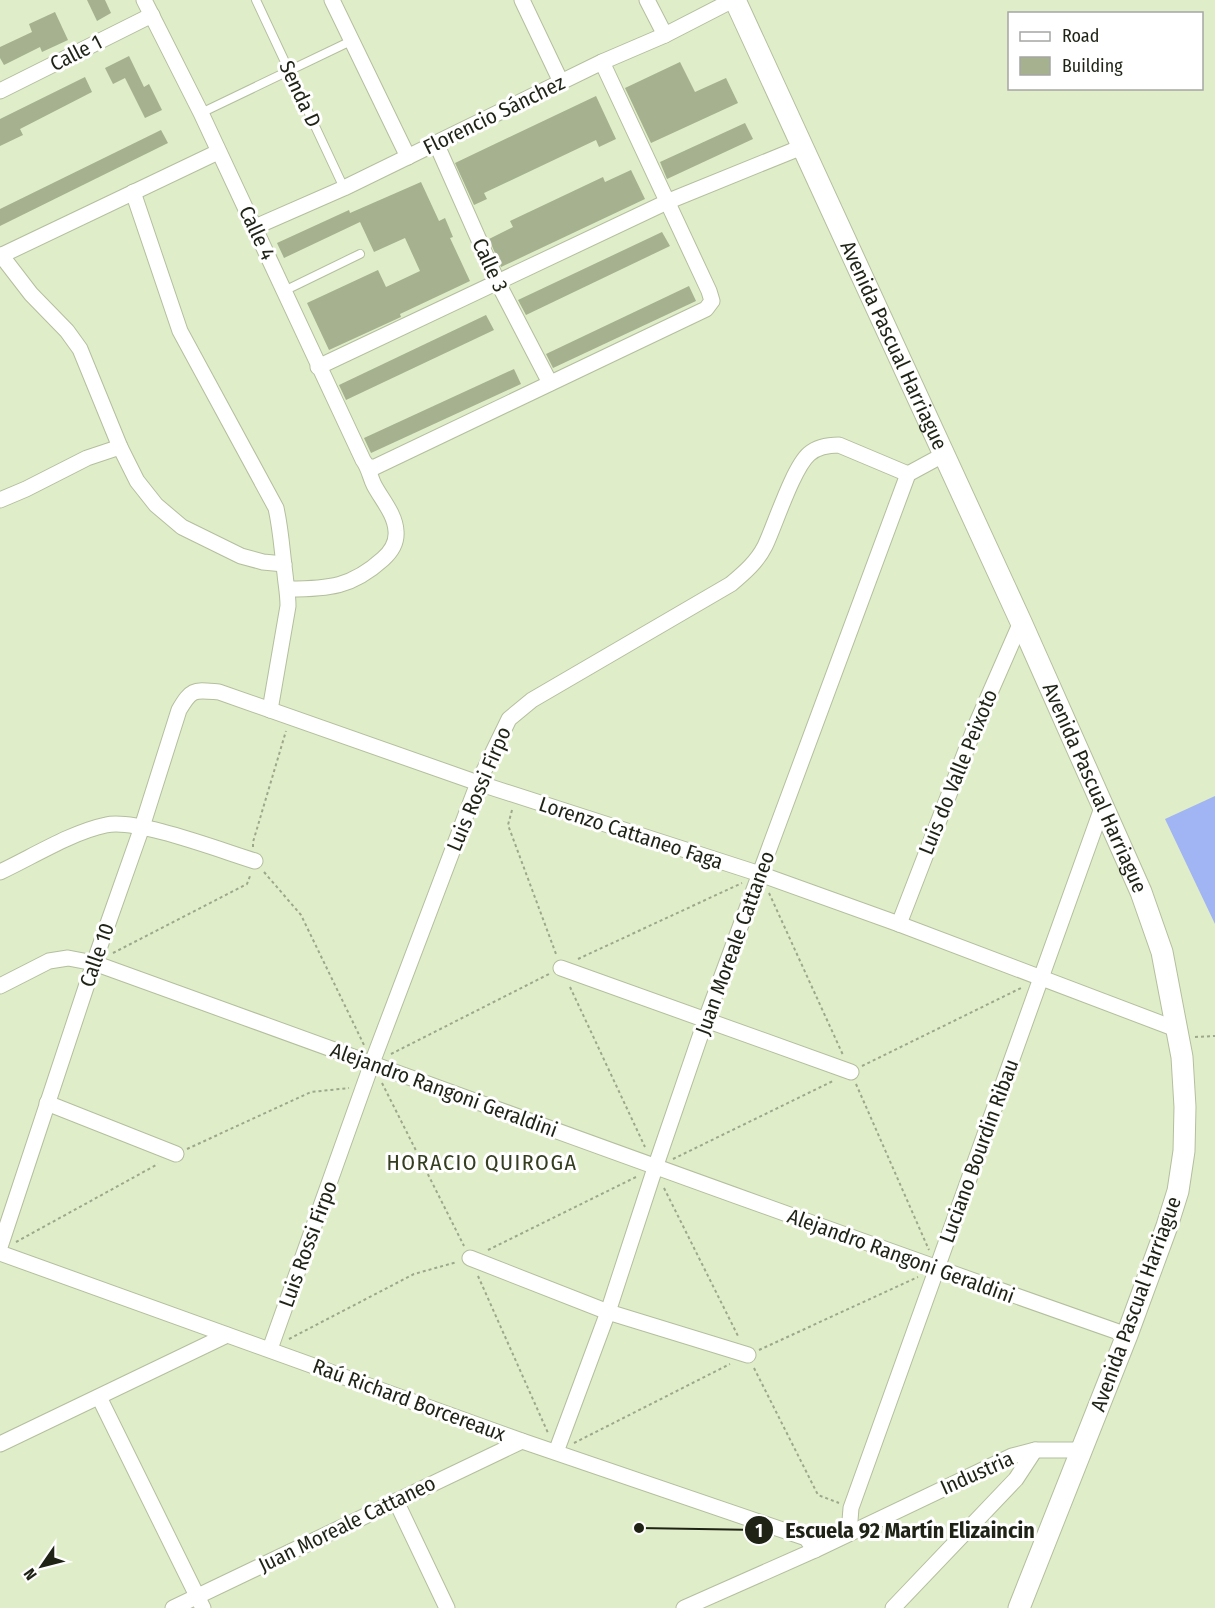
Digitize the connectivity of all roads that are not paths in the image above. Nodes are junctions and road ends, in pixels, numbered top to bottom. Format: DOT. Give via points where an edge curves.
graph roads {
  1 [pos="145,0"];
  2 [pos="256,0"];
  3 [pos="332,0"];
  4 [pos="522,0"];
  5 [pos="647,0"];
  6 [pos="734,0"];
  7 [pos="152,15"];
  8 [pos="664,35"];
  9 [pos="351,41"];
  10 [pos="602,62"];
  11 [pos="290,71"];
  12 [pos="561,82"];
  13 [pos="0,91"];
  14 [pos="201,113"];
  15 [pos="436,143"];
  16 [pos="802,147"];
  17 [pos="219,152"];
  18 [pos="408,157"];
  19 [pos="344,188"];
  20 [pos="133,192"];
  21 [pos="669,201"];
  22 [pos="255,227"];
  23 [pos="360,254"];
  24 [pos="0,256"];
  25 [pos="498,283"];
  26 [pos="284,291"];
  27 [pos="318,367"];
  28 [pos="550,383"];
  29 [pos="120,447"];
  30 [pos="943,454"];
  31 [pos="368,467"];
  32 [pos="908,474"];
  33 [pos="0,500"];
  34 [pos="284,564"];
  35 [pos="289,589"];
  36 [pos="1021,622"];
  37 [pos="219,692"];
  38 [pos="270,710"];
  39 [pos="478,783"];
  40 [pos="1103,805"];
  41 [pos="142,827"];
  42 [pos="255,861"];
  43 [pos="0,872"];
  44 [pos="760,874"];
  45 [pos="899,924"];
  46 [pos="94,963"];
  47 [pos="561,968"];
  48 [pos="1042,977"];
  49 [pos="0,986"];
  50 [pos="706,1019"];
  51 [pos="1176,1029"];
  52 [pos="372,1063"];
  53 [pos="851,1072"];
  54 [pos="47,1104"];
  55 [pos="176,1154"];
  56 [pos="654,1168"];
  57 [pos="4,1252"];
  58 [pos="470,1258"];
  59 [pos="937,1269"];
  60 [pos="608,1312"];
  61 [pos="227,1335"];
  62 [pos="1126,1335"];
  63 [pos="270,1349"];
  64 [pos="748,1355"];
  65 [pos="99,1397"];
  66 [pos="522,1441"];
  67 [pos="0,1444"];
  68 [pos="1035,1450"];
  69 [pos="1080,1450"];
  70 [pos="556,1452"];
  71 [pos="396,1501"];
  72 [pos="849,1533"];
  73 [pos="815,1550"];
  74 [pos="200,1602"];
  75 [pos="173,1608"];
  76 [pos="447,1608"];
  77 [pos="684,1608"];
  78 [pos="893,1608"];
  79 [pos="1019,1608"];
  1 -- 7 [label="street, Calle 4"];
  2 -- 11 [label="lane, Senda D"];
  3 -- 9 [label="street"];
  4 -- 12 [label="street"];
  5 -- 8 [label="street"];
  6 -- 8 [label="street, Florencio Sánchez"];
  6 -- 16 [label="street, Avenida Pascual Harriague"];
  7 -- 13 [label="street, Calle 1"];
  7 -- 14 [label="street, Calle 4"];
  8 -- 10 [label="street, Florencio Sánchez"];
  9 -- 11 [label="lane"];
  9 -- 18 [label="street"];
  10 -- 12 [label="street, Florencio Sánchez"];
  10 -- 21 [label="street"];
  11 -- 14 [label="lane"];
  11 -- 19 [label="lane, Senda D"];
  12 -- 15 [label="street, Florencio Sánchez"];
  14 -- 17 [label="street, Calle 4"];
  15 -- 18 [label="street, Florencio Sánchez"];
  15 -- 25 [label="street, Calle 3"];
  16 -- 21 [label="street"];
  16 -- 30 [label="street, Avenida Pascual Harriague"];
  17 -- 20 [label="street"];
  17 -- 22 [label="street, Calle 4"];
  18 -- 19 [label="street, Florencio Sánchez"];
  19 -- 22 [label="street, Florencio Sánchez"];
  20 -- 24 [label="street"];
  20 -- 34 [label="street" via="180,331 276,508"];
  21 -- 25 [label="street"];
  21 -- 28 [label="street" via="712,301 706,309"];
  22 -- 26 [label="street, Calle 4"];
  23 -- 26 [label="lane"];
  24 -- 29 [label="street" via="80,350"];
  25 -- 27 [label="street"];
  25 -- 28 [label="street, Calle 3"];
  26 -- 27 [label="street, Calle 4"];
  27 -- 31 [label="street, Calle 4"];
  28 -- 31 [label="street"];
  29 -- 33 [label="street" via="87,458"];
  29 -- 34 [label="street" via="137,481 156,505 182,527 241,556"];
  30 -- 32 [label="street"];
  30 -- 36 [label="street, Avenida Pascual Harriague"];
  31 -- 35 [label="street, Calle 4" via="396,528 387,556 358,579 320,589"];
  32 -- 39 [label="street, Luis Rossi Firpo" via="839,445 809,453 799,467 764,548 750,568 731,584 532,700 509,719"];
  32 -- 44 [label="street, Juan Moreale Cattaneo"];
  34 -- 35 [label="street"];
  35 -- 38 [label="street"];
  36 -- 40 [label="street, Avenida Pascual Harriague"];
  36 -- 45 [label="street, Luis do Valle Peixoto" via="975,727"];
  37 -- 38 [label="street, Lorenzo Cattaneo Faga"];
  37 -- 41 [label="street, Calle 10" via="198,690 187,695"];
  38 -- 39 [label="street, Lorenzo Cattaneo Faga"];
  39 -- 44 [label="street, Lorenzo Cattaneo Faga"];
  39 -- 52 [label="street, Luis Rossi Firpo"];
  40 -- 48 [label="street, Luciano Bourdin Ribau"];
  40 -- 51 [label="street, Avenida Pascual Harriague" via="1162,952"];
  41 -- 42 [label="street"];
  41 -- 43 [label="street" via="108,824"];
  41 -- 46 [label="street, Calle 10"];
  44 -- 45 [label="street, Lorenzo Cattaneo Faga"];
  44 -- 50 [label="street, Juan Moreale Cattaneo"];
  45 -- 48 [label="street, Lorenzo Cattaneo Faga"];
  46 -- 49 [label="street, Alejandro Rangoni Geraldini" via="68,958 49,962"];
  46 -- 52 [label="street, Alejandro Rangoni Geraldini"];
  46 -- 54 [label="street, Calle 10"];
  47 -- 50 [label="street"];
  48 -- 51 [label="street, Lorenzo Cattaneo Faga"];
  48 -- 59 [label="street, Luciano Bourdin Ribau"];
  50 -- 53 [label="street"];
  50 -- 56 [label="street, Juan Moreale Cattaneo"];
  51 -- 62 [label="street, Avenida Pascual Harriague" via="1185,1107 1178,1191"];
  52 -- 56 [label="street, Alejandro Rangoni Geraldini"];
  52 -- 63 [label="street, Luis Rossi Firpo"];
  54 -- 55 [label="street"];
  54 -- 57 [label="street, Calle 10"];
  56 -- 59 [label="street, Alejandro Rangoni Geraldini"];
  56 -- 60 [label="street, Juan Moreale Cattaneo"];
  57 -- 61 [label="street, Raú Richard Borcereaux"];
  58 -- 60 [label="street"];
  59 -- 62 [label="street, Alejandro Rangoni Geraldini"];
  59 -- 72 [label="street, Luciano Bourdin Ribau" via="851,1508"];
  60 -- 64 [label="street"];
  60 -- 70 [label="street, Juan Moreale Cattaneo"];
  61 -- 63 [label="street, Raú Richard Borcereaux"];
  61 -- 65 [label="street"];
  62 -- 69 [label="street, Avenida Pascual Harriague"];
  63 -- 66 [label="street, Raú Richard Borcereaux"];
  65 -- 67 [label="street"];
  65 -- 74 [label="street"];
  66 -- 70 [label="street, Raú Richard Borcereaux"];
  66 -- 71 [label="street, Juan Moreale Cattaneo"];
  68 -- 69 [label="street, Industria"];
  68 -- 72 [label="street, Industria" via="1012,1456"];
  68 -- 78 [label="street" via="1016,1479"];
  69 -- 79 [label="street, Avenida Pascual Harriague"];
  70 -- 73 [label="street, Raú Richard Borcereaux" via="806,1538"];
  71 -- 74 [label="street, Juan Moreale Cattaneo"];
  71 -- 76 [label="street"];
  72 -- 73 [label="street, Industria"];
  73 -- 77 [label="street, Industria"];
  74 -- 75 [label="street, Juan Moreale Cattaneo"];
}
